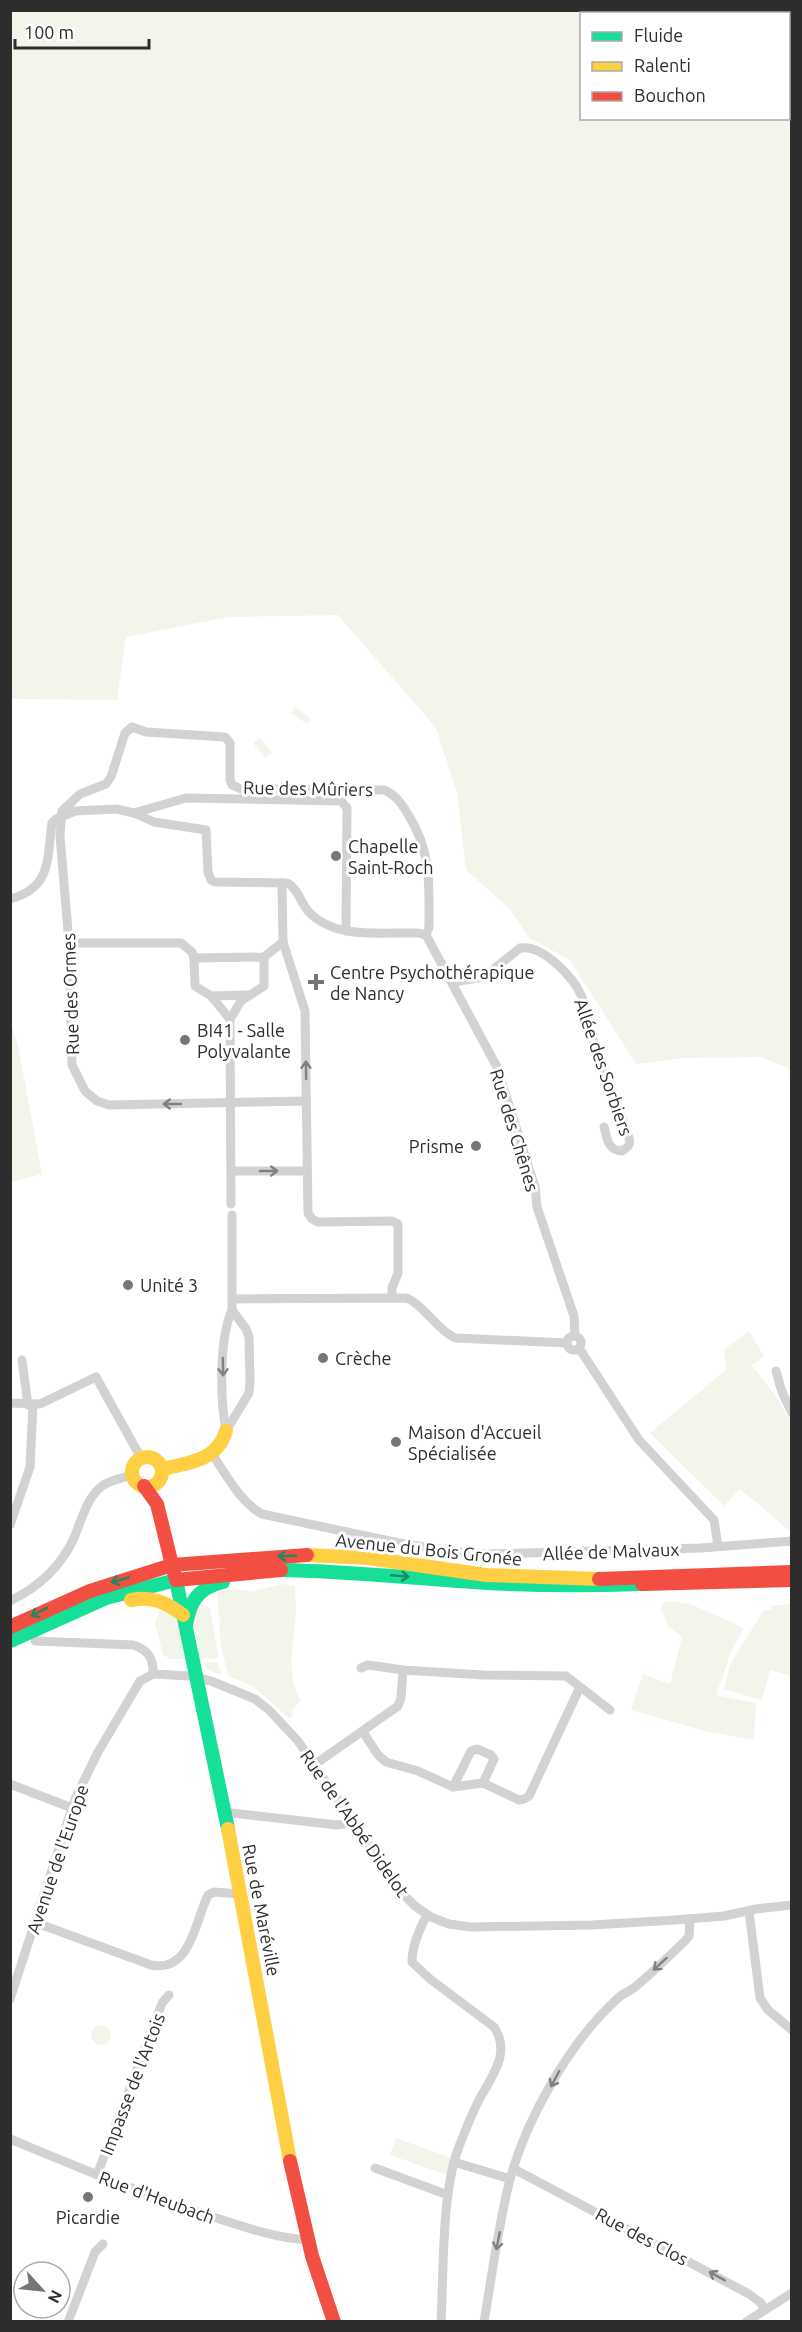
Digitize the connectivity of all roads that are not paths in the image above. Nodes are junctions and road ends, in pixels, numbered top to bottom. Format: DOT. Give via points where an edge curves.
graph roads {
  1 [pos="134,813"];
  2 [pos="61,816"];
  3 [pos="282,883"];
  4 [pos="10,899"];
  5 [pos="346,931"];
  6 [pos="426,934"];
  7 [pos="283,942"];
  8 [pos="69,943"];
  9 [pos="264,957"];
  10 [pos="194,958"];
  11 [pos="453,982"];
  12 [pos="248,995"];
  13 [pos="211,996"];
  14 [pos="230,1019"];
  15 [pos="306,1101"];
  16 [pos="231,1104"];
  17 [pos="604,1127"];
  18 [pos="232,1171"];
  19 [pos="307,1171"];
  20 [pos="231,1204"];
  21 [pos="232,1215"];
  22 [pos="392,1297"];
  23 [pos="232,1299"];
  24 [pos="232,1310"];
  25 [pos="575,1336"];
  26 [pos="567,1343"];
  27 [pos="579,1348"];
  28 [pos="22,1360"];
  29 [pos="776,1371"];
  30 [pos="10,1403"];
  31 [pos="31,1405"];
  32 [pos="792,1413"];
  33 [pos="226,1431"];
  34 [pos="212,1454"];
  35 [pos="141,1458"];
  36 [pos="132,1475"];
  37 [pos="160,1475"];
  38 [pos="144,1486"];
  39 [pos="157,1504"];
  40 [pos="10,1525"];
  41 [pos="792,1541"];
  42 [pos="718,1546"];
  43 [pos="172,1565"];
  44 [pos="341,1571"];
  45 [pos="792,1572"];
  46 [pos="176,1580"];
  47 [pos="792,1580"];
  48 [pos="106,1598"];
  49 [pos="10,1601"];
  50 [pos="185,1620"];
  51 [pos="10,1627"];
  52 [pos="10,1641"];
  53 [pos="35,1641"];
  54 [pos="361,1668"];
  55 [pos="403,1670"];
  56 [pos="153,1674"];
  57 [pos="196,1678"];
  58 [pos="580,1687"];
  59 [pos="610,1710"];
  60 [pos="363,1732"];
  61 [pos="314,1766"];
  62 [pos="483,1783"];
  63 [pos="10,1784"];
  64 [pos="453,1787"];
  65 [pos="72,1808"];
  66 [pos="223,1812"];
  67 [pos="354,1823"];
  68 [pos="240,1894"];
  69 [pos="792,1905"];
  70 [pos="748,1911"];
  71 [pos="427,1915"];
  72 [pos="690,1918"];
  73 [pos="34,1922"];
  74 [pos="169,1995"];
  75 [pos="10,1999"];
  76 [pos="792,2031"];
  77 [pos="10,2139"];
  78 [pos="454,2162"];
  79 [pos="375,2168"];
  80 [pos="512,2174"];
  81 [pos="97,2175"];
  82 [pos="448,2194"];
  83 [pos="308,2240"];
  84 [pos="103,2244"];
  85 [pos="792,2293"];
  86 [pos="764,2309"];
  87 [pos="748,2320"];
  88 [pos="68,2322"];
  89 [pos="333,2322"];
  90 [pos="441,2322"];
  91 [pos="484,2322"];
  1 -- 2 [label="street" via="87,809"];
  1 -- 3 [label="street" via="154,822 206,830 211,880"];
  1 -- 5 [label="street" via="186,798 341,801 346,808"];
  2 -- 4 [label="street" via="52,823 47,867 40,881 31,891"];
  2 -- 6 [label="street, Rue des Mûriers" via="73,798 106,784 128,728 225,737 231,743 230,780 235,787 384,790 393,794 418,831 429,868"];
  2 -- 8 [label="street, Rue des Ormes"];
  3 -- 5 [label="street" via="291,885 318,920"];
  3 -- 7 [label="street"];
  5 -- 6 [label="street"];
  6 -- 11 [label="street, Rue des Chênes"];
  7 -- 9 [label="street"];
  15 -- 7 [label="street, one-way" via="305,1011"];
  8 -- 10 [label="street" via="181,943"];
  16 -- 8 [label="street, Rue des Ormes, one-way" via="110,1105 85,1091 72,1065"];
  9 -- 10 [label="street"];
  9 -- 12 [label="street" via="264,986"];
  10 -- 13 [label="street" via="195,986"];
  11 -- 17 [label="street, Allée des Sorbiers" via="484,976 520,948 537,950 551,958 583,998 583,1010 629,1138 627,1148 613,1149"];
  11 -- 25 [label="street, Rue des Chênes" via="497,1067 535,1187 537,1207 574,1316"];
  12 -- 13 [label="street"];
  12 -- 14 [label="street"];
  13 -- 14 [label="street"];
  14 -- 16 [label="street"];
  15 -- 16 [label="street, Rue des Ormes"];
  15 -- 19 [label="street"];
  16 -- 18 [label="street"];
  18 -- 19 [label="street, one-way"];
  18 -- 20 [label="street"];
  19 -- 22 [label="street" via="308,1213 315,1221 398,1224 398,1273"];
  21 -- 23 [label="street"];
  22 -- 23 [label="street"];
  22 -- 26 [label="street" via="413,1301 455,1338"];
  23 -- 24 [label="street"];
  24 -- 33 [label="street, one-way" via="223,1346"];
  24 -- 33 [label="street" via="249,1337 249,1393"];
  25 -- 26 [label="street"];
  25 -- 27 [label="street" via="581,1341"];
  26 -- 27 [label="street" via="571,1349"];
  27 -- 42 [label="street" via="639,1440 714,1520"];
  28 -- 31 [label="street"];
  29 -- 32 [label="street"];
  30 -- 31 [label="street"];
  31 -- 35 [label="street" via="49,1401 96,1377"];
  31 -- 40 [label="street" via="30,1467"];
  33 -- 34 [label="main road" via="223,1443"];
  34 -- 37 [label="main road"];
  34 -- 42 [label="street, Allée de Malvaux" via="244,1499 262,1514 404,1544 487,1554"];
  35 -- 36 [label="main road"];
  35 -- 37 [label="main road" via="153,1457 158,1461"];
  36 -- 38 [label="main road"];
  36 -- 49 [label="street" via="99,1488 56,1566 38,1584"];
  37 -- 38 [label="main road" via="154,1485"];
  37 -- 39 [label="main road, Rue de Maréville"];
  38 -- 39 [label="main road, Rue de Maréville"];
  39 -- 43 [label="main road, Rue de Maréville"];
  41 -- 42 [label="street, Allée de Malvaux"];
  45 -- 43 [label="main road, Avenue du Bois Gronée, one-way" via="570,1580 465,1574 336,1556"];
  43 -- 46 [label="main road, Rue de Maréville"];
  43 -- 51 [label="main road, Avenue du Bois Gronée, one-way" via="104,1584"];
  44 -- 46 [label="main road, Avenue du Bois Gronée" via="272,1570"];
  44 -- 47 [label="main road, Avenue du Bois Gronée, one-way" via="571,1586"];
  44 -- 50 [label="main road" via="333,1577 281,1577 210,1585 195,1596"];
  46 -- 48 [label="main road, Avenue du Bois Gronée"];
  46 -- 50 [label="main road, Rue de Maréville"];
  48 -- 50 [label="main road" via="121,1602 154,1597"];
  48 -- 52 [label="main road, Avenue du Bois Gronée"];
  50 -- 57 [label="main road, Rue de Maréville"];
  53 -- 56 [label="street" via="133,1645 150,1656"];
  54 -- 55 [label="street" via="368,1665"];
  55 -- 58 [label="street" via="563,1675"];
  55 -- 60 [label="street" via="398,1706"];
  56 -- 57 [label="street"];
  56 -- 65 [label="street, Avenue de l'Europe" via="140,1681"];
  57 -- 61 [label="street, Rue de l'Abbé Didelot" via="238,1691 262,1704 291,1732"];
  57 -- 66 [label="main road, Rue de Maréville"];
  58 -- 59 [label="street"];
  58 -- 62 [label="street" via="529,1796 519,1800"];
  60 -- 61 [label="street"];
  60 -- 64 [label="street" via="386,1762"];
  61 -- 67 [label="street, Rue de l'Abbé Didelot"];
  62 -- 64 [label="street"];
  62 -- 64 [label="street" via="494,1759 477,1749 471,1751"];
  63 -- 65 [label="street"];
  65 -- 73 [label="street, Avenue de l'Europe"];
  66 -- 67 [label="street" via="337,1825"];
  66 -- 68 [label="main road, Rue de Maréville"];
  67 -- 71 [label="street, Rue de l'Abbé Didelot" via="401,1892"];
  68 -- 73 [label="street" via="208,1895 184,1954 165,1967"];
  68 -- 83 [label="main road, Rue de Maréville"];
  69 -- 70 [label="street, Rue de l'Abbé Didelot"];
  70 -- 72 [label="street, Rue de l'Abbé Didelot"];
  70 -- 76 [label="street" via="760,1998"];
  71 -- 72 [label="street, Rue de l'Abbé Didelot" via="471,1927 584,1926"];
  71 -- 78 [label="street" via="412,1962 494,2027 501,2052"];
  72 -- 80 [label="street, one-way" via="686,1941 615,2000 570,2054 535,2116"];
  73 -- 75 [label="street, Avenue de l'Europe"];
  74 -- 81 [label="street, Impasse de l'Artois" via="162,2003"];
  77 -- 81 [label="street, Rue d'Heubach"];
  78 -- 80 [label="street, Rue des Clos"];
  78 -- 82 [label="street"];
  79 -- 82 [label="street"];
  86 -- 80 [label="street, Rue des Clos, one-way" via="749,2294"];
  80 -- 91 [label="street, one-way"];
  81 -- 83 [label="street, Rue d'Heubach" via="247,2228"];
  82 -- 90 [label="street"];
  83 -- 89 [label="main road, Rue de Maréville"];
  84 -- 88 [label="street" via="95,2252"];
  85 -- 86 [label="street"];
  86 -- 87 [label="street"];
}
